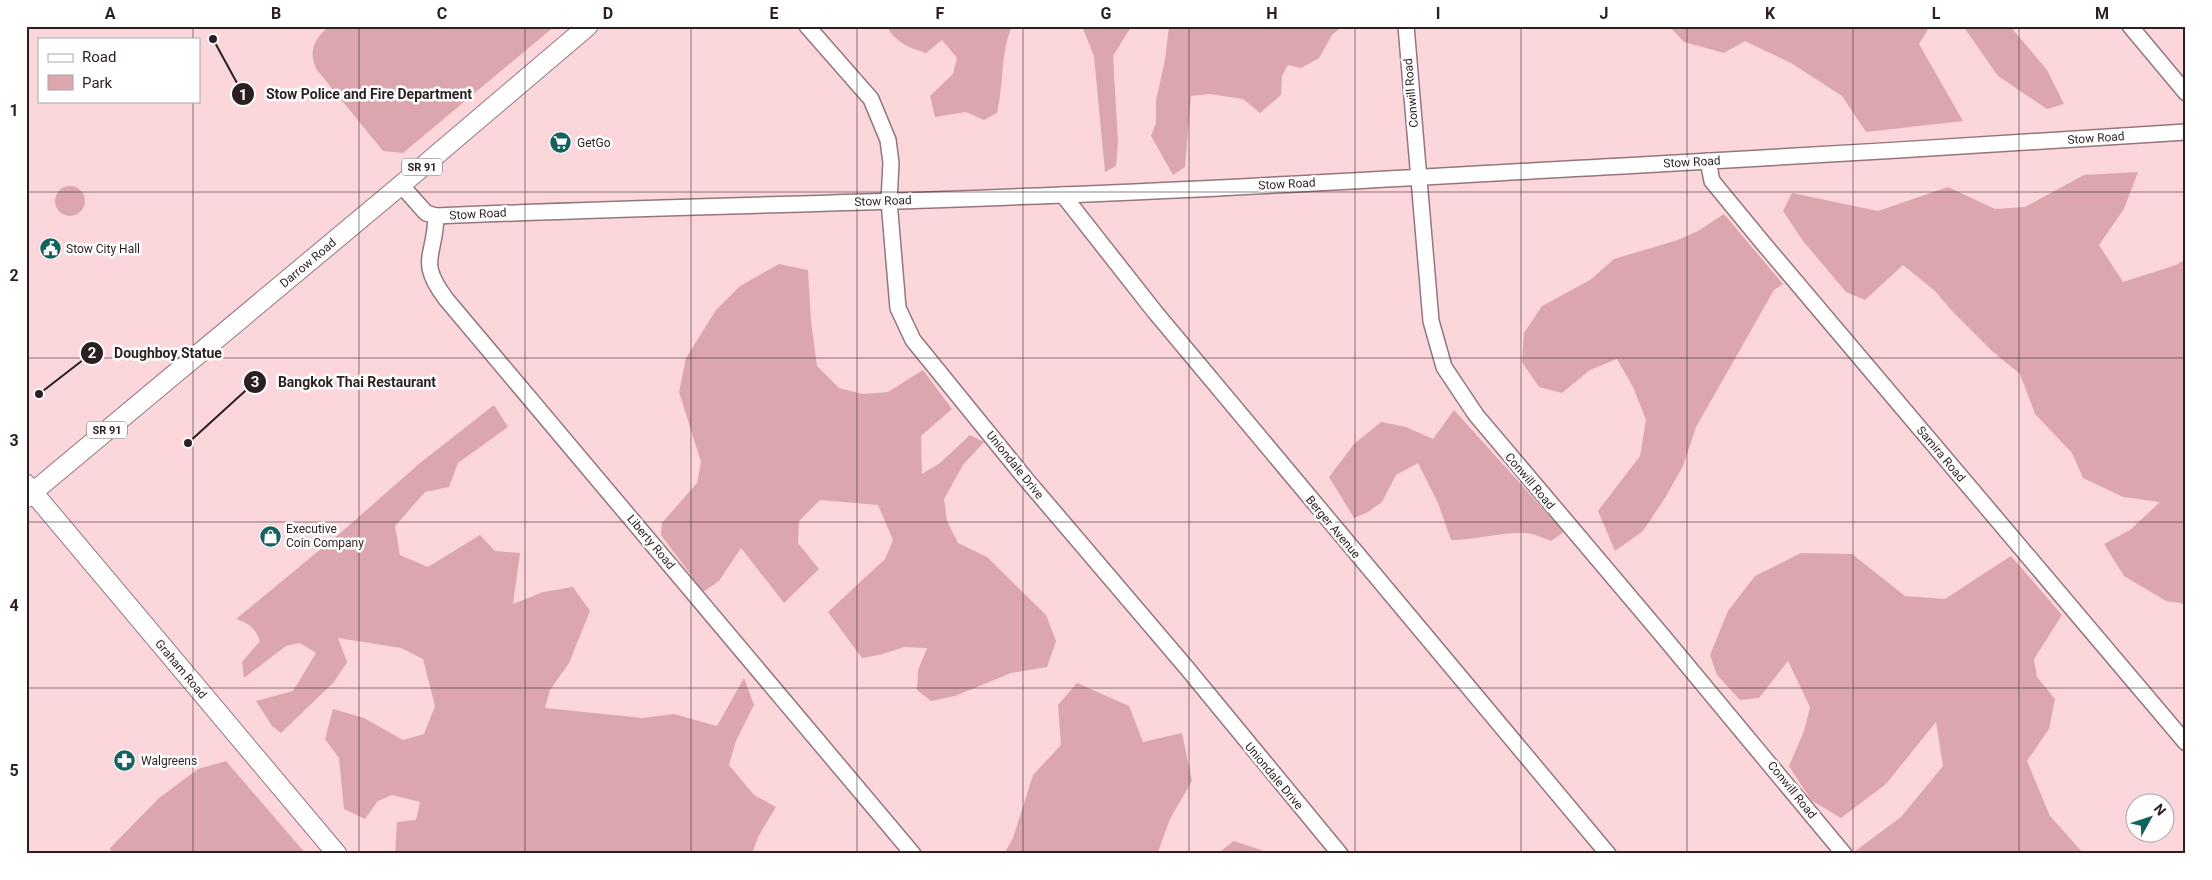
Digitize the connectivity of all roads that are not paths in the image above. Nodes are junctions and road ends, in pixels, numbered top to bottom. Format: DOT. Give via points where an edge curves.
graph roads {
  1 [pos="588,26"];
  2 [pos="807,26"];
  3 [pos="1406,26"];
  4 [pos="2130,26"];
  5 [pos="2186,93"];
  6 [pos="2186,132"];
  7 [pos="1708,161"];
  8 [pos="1420,177"];
  9 [pos="401,185"];
  10 [pos="1063,195"];
  11 [pos="890,201"];
  12 [pos="436,216"];
  13 [pos="28,491"];
  14 [pos="2186,743"];
  15 [pos="337,854"];
  16 [pos="913,854"];
  17 [pos="1340,854"];
  18 [pos="1608,854"];
  19 [pos="1844,854"];
  1 -- 9 [label="main road, Darrow Road / SR 91"];
  2 -- 11 [label="street, Uniondale Drive" via="871,99 890,152"];
  3 -- 8 [label="street, Conwill Road"];
  4 -- 5 [label="street"];
  6 -- 7 [label="street, Stow Road"];
  7 -- 8 [label="street, Stow Road"];
  7 -- 14 [label="street, Samira Road" via="1712,181"];
  8 -- 10 [label="street, Stow Road"];
  8 -- 19 [label="street, Conwill Road" via="1431,321 1444,367 1455,386 1512,459"];
  9 -- 12 [label="street, Stow Road" via="426,213"];
  9 -- 13 [label="main road, Darrow Road / SR 91"];
  10 -- 11 [label="street, Stow Road"];
  10 -- 18 [label="street, Berger Avenue" via="1161,319"];
  11 -- 12 [label="street, Stow Road"];
  11 -- 17 [label="street, Uniondale Drive" via="898,308 919,350"];
  12 -- 16 [label="street, Liberty Road" via="429,268 446,299"];
  13 -- 15 [label="main road, Graham Road"];
}
